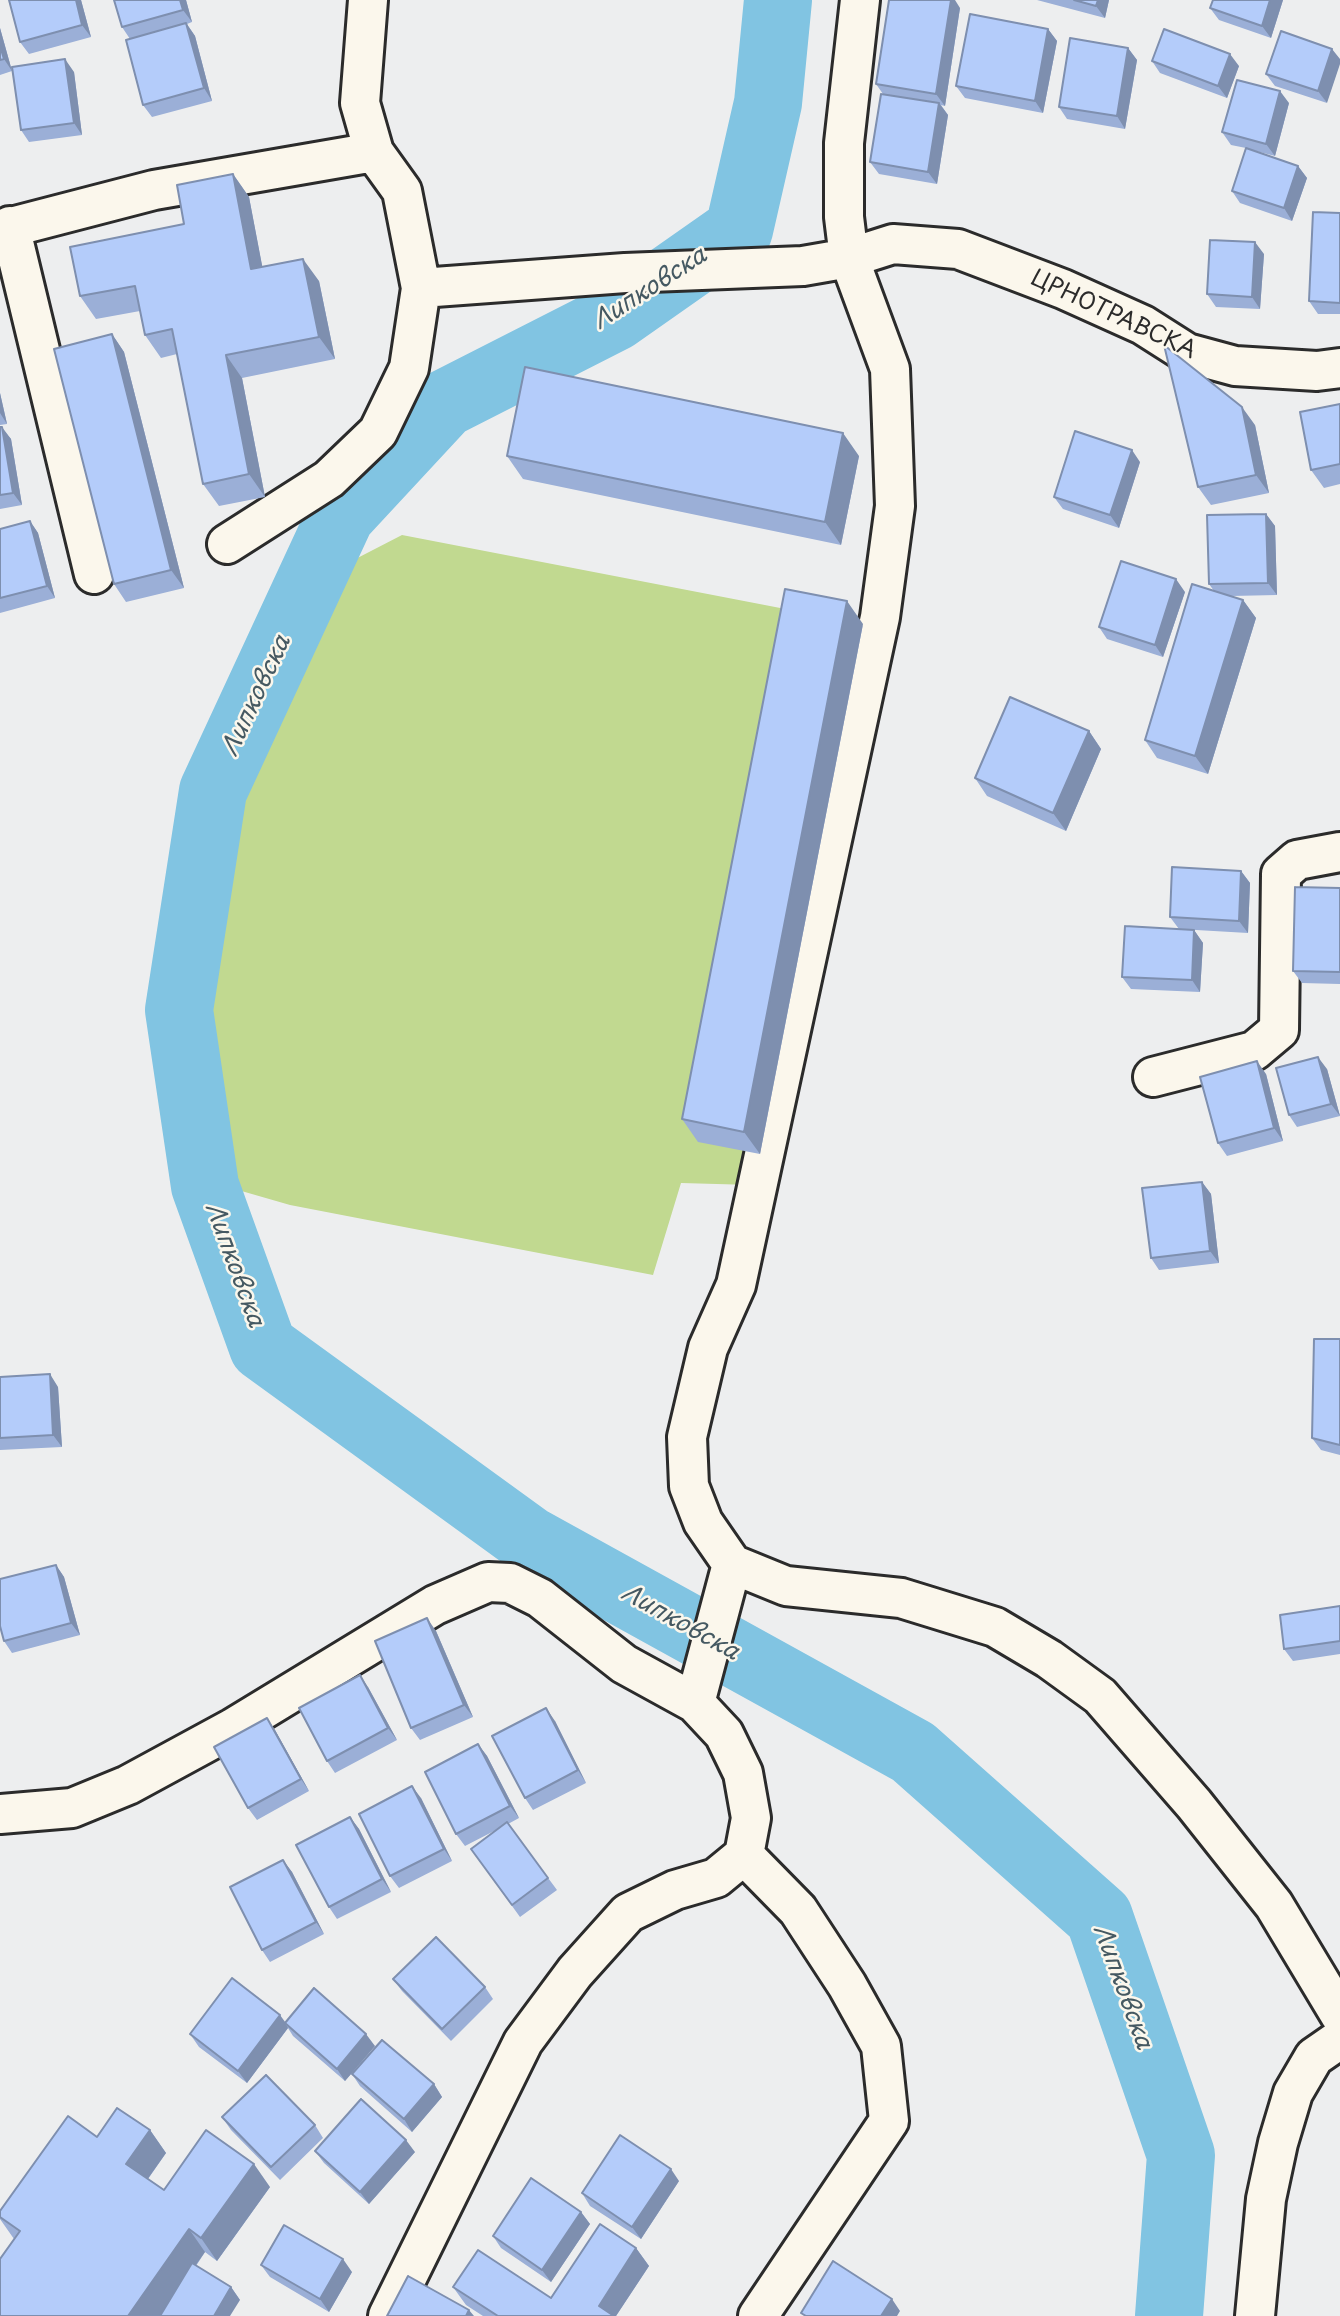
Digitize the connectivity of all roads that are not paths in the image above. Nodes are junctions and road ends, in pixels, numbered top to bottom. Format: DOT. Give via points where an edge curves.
graph roads {
  1 [pos="368,0"];
  2 [pos="860,0"];
  3 [pos="374,152"];
  4 [pos="5,228"];
  5 [pos="849,258"];
  6 [pos="421,288"];
  7 [pos="1340,368"];
  8 [pos="227,544"];
  9 [pos="94,574"];
  10 [pos="1340,852"];
  11 [pos="1153,1077"];
  12 [pos="732,1564"];
  13 [pos="695,1703"];
  14 [pos="0,1814"];
  15 [pos="744,1855"];
  16 [pos="1340,2015"];
  17 [pos="1340,2039"];
  18 [pos="387,2316"];
  19 [pos="758,2316"];
  20 [pos="1255,2316"];
  1 -- 3 [label="street" via="360,103"];
  2 -- 5 [label="street" via="844,143"];
  3 -- 4 [label="street" via="154,190"];
  3 -- 6 [label="street" via="402,191"];
  4 -- 9 [label="street"];
  5 -- 6 [label="street, ЦРНОТРАВСКА" via="803,266 625,272"];
  5 -- 7 [label="street, ЦРНОТРАВСКА" via="893,244 958,249 1075,294 1143,325 1187,353 1235,366 1317,372"];
  5 -- 12 [label="street" via="890,369 895,506 880,617 736,1285 708,1348 687,1437 689,1486 703,1522"];
  6 -- 8 [label="street" via="409,368 378,432 329,479"];
  10 -- 11 [label="street" via="1297,860 1281,874 1279,1030 1254,1051"];
  12 -- 13 [label="street"];
  12 -- 16 [label="street" via="786,1586 901,1598 995,1627 1100,1696 1274,1905"];
  13 -- 14 [label="street" via="624,1664 540,1598 510,1583 488,1582 435,1605 233,1728 128,1785 72,1808"];
  13 -- 15 [label="street" via="724,1734 743,1773 751,1818"];
  15 -- 18 [label="street" via="716,1878 675,1890 628,1913 575,1972 523,2042"];
  15 -- 19 [label="street" via="798,1910 881,2046 889,2121"];
  17 -- 20 [label="street" via="1314,2057 1293,2092 1266,2199"];
}
